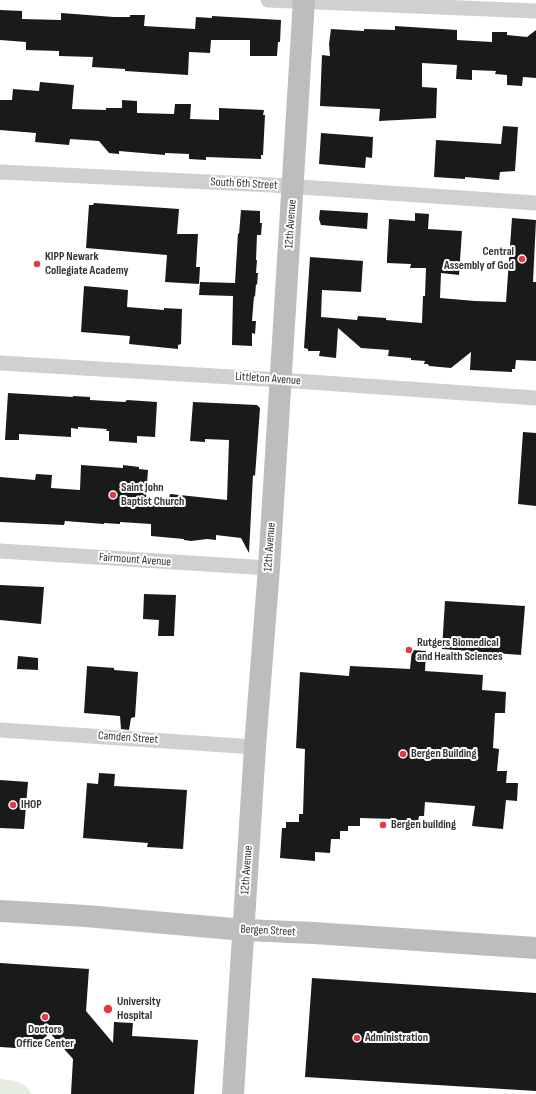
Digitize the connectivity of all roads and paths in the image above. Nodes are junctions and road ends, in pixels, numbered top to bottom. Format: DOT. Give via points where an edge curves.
graph roads {
  1 [pos="268,0"];
  2 [pos="304,1"];
  3 [pos="536,11"];
  4 [pos="0,172"];
  5 [pos="293,187"];
  6 [pos="536,203"];
  7 [pos="0,363"];
  8 [pos="281,380"];
  9 [pos="536,398"];
  10 [pos="0,551"];
  11 [pos="269,568"];
  12 [pos="0,730"];
  13 [pos="256,747"];
  14 [pos="0,911"];
  15 [pos="244,930"];
  16 [pos="536,948"];
  17 [pos="233,1094"];
  1 -- 2 [label="street"];
  2 -- 3 [label="street"];
  2 -- 5 [label="street, 12th Avenue"];
  4 -- 5 [label="street, South 6th Street"];
  5 -- 6 [label="street, South 6th Street"];
  5 -- 8 [label="street, 12th Avenue"];
  7 -- 8 [label="street, Littleton Avenue"];
  8 -- 9 [label="street, Littleton Avenue"];
  8 -- 11 [label="street, 12th Avenue"];
  10 -- 11 [label="street, Fairmount Avenue"];
  11 -- 13 [label="street, 12th Avenue"];
  12 -- 13 [label="street, Camden Street"];
  13 -- 15 [label="street, 12th Avenue"];
  14 -- 15 [label="street, Bergen Street"];
  15 -- 16 [label="street, Bergen Street"];
  15 -- 17 [label="street, 12th Avenue"];
}
